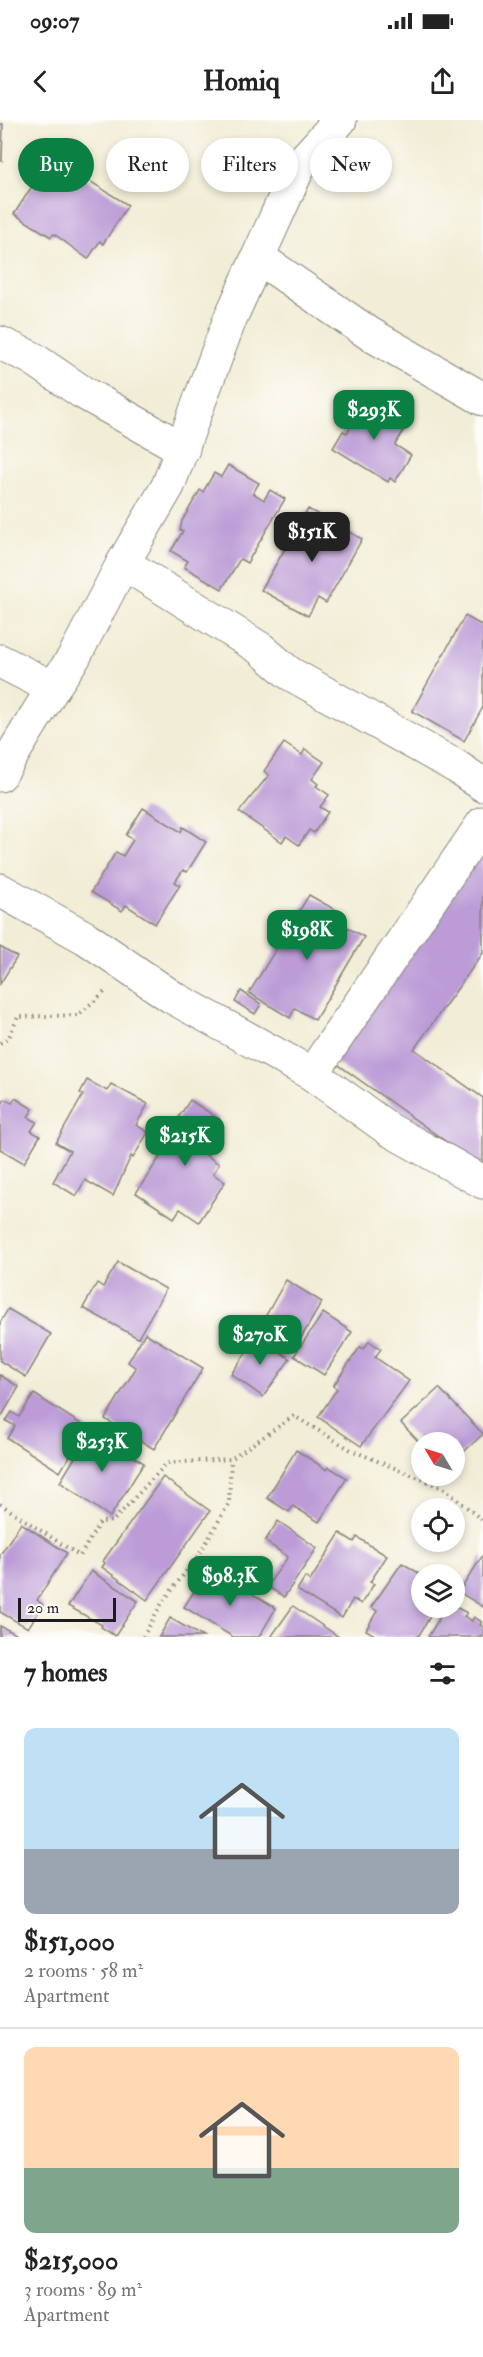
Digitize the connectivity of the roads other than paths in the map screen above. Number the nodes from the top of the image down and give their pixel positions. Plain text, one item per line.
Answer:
1 (340, 120) edge
2 (258, 258) junction
3 (0, 343) edge
4 (483, 399) edge
5 (183, 449) junction
6 (123, 563) junction
7 (0, 661) edge
8 (53, 688) junction
9 (0, 776) edge
10 (483, 785) edge
11 (483, 823) edge
12 (0, 890) edge
13 (312, 1074) junction
14 (483, 1182) edge

1 - 2 street
2 - 4 street
2 - 5 street
3 - 5 street
5 - 6 street
6 - 8 street
6 - 10 street
7 - 8 street
8 - 9 street
11 - 13 street
12 - 13 street
13 - 14 street

